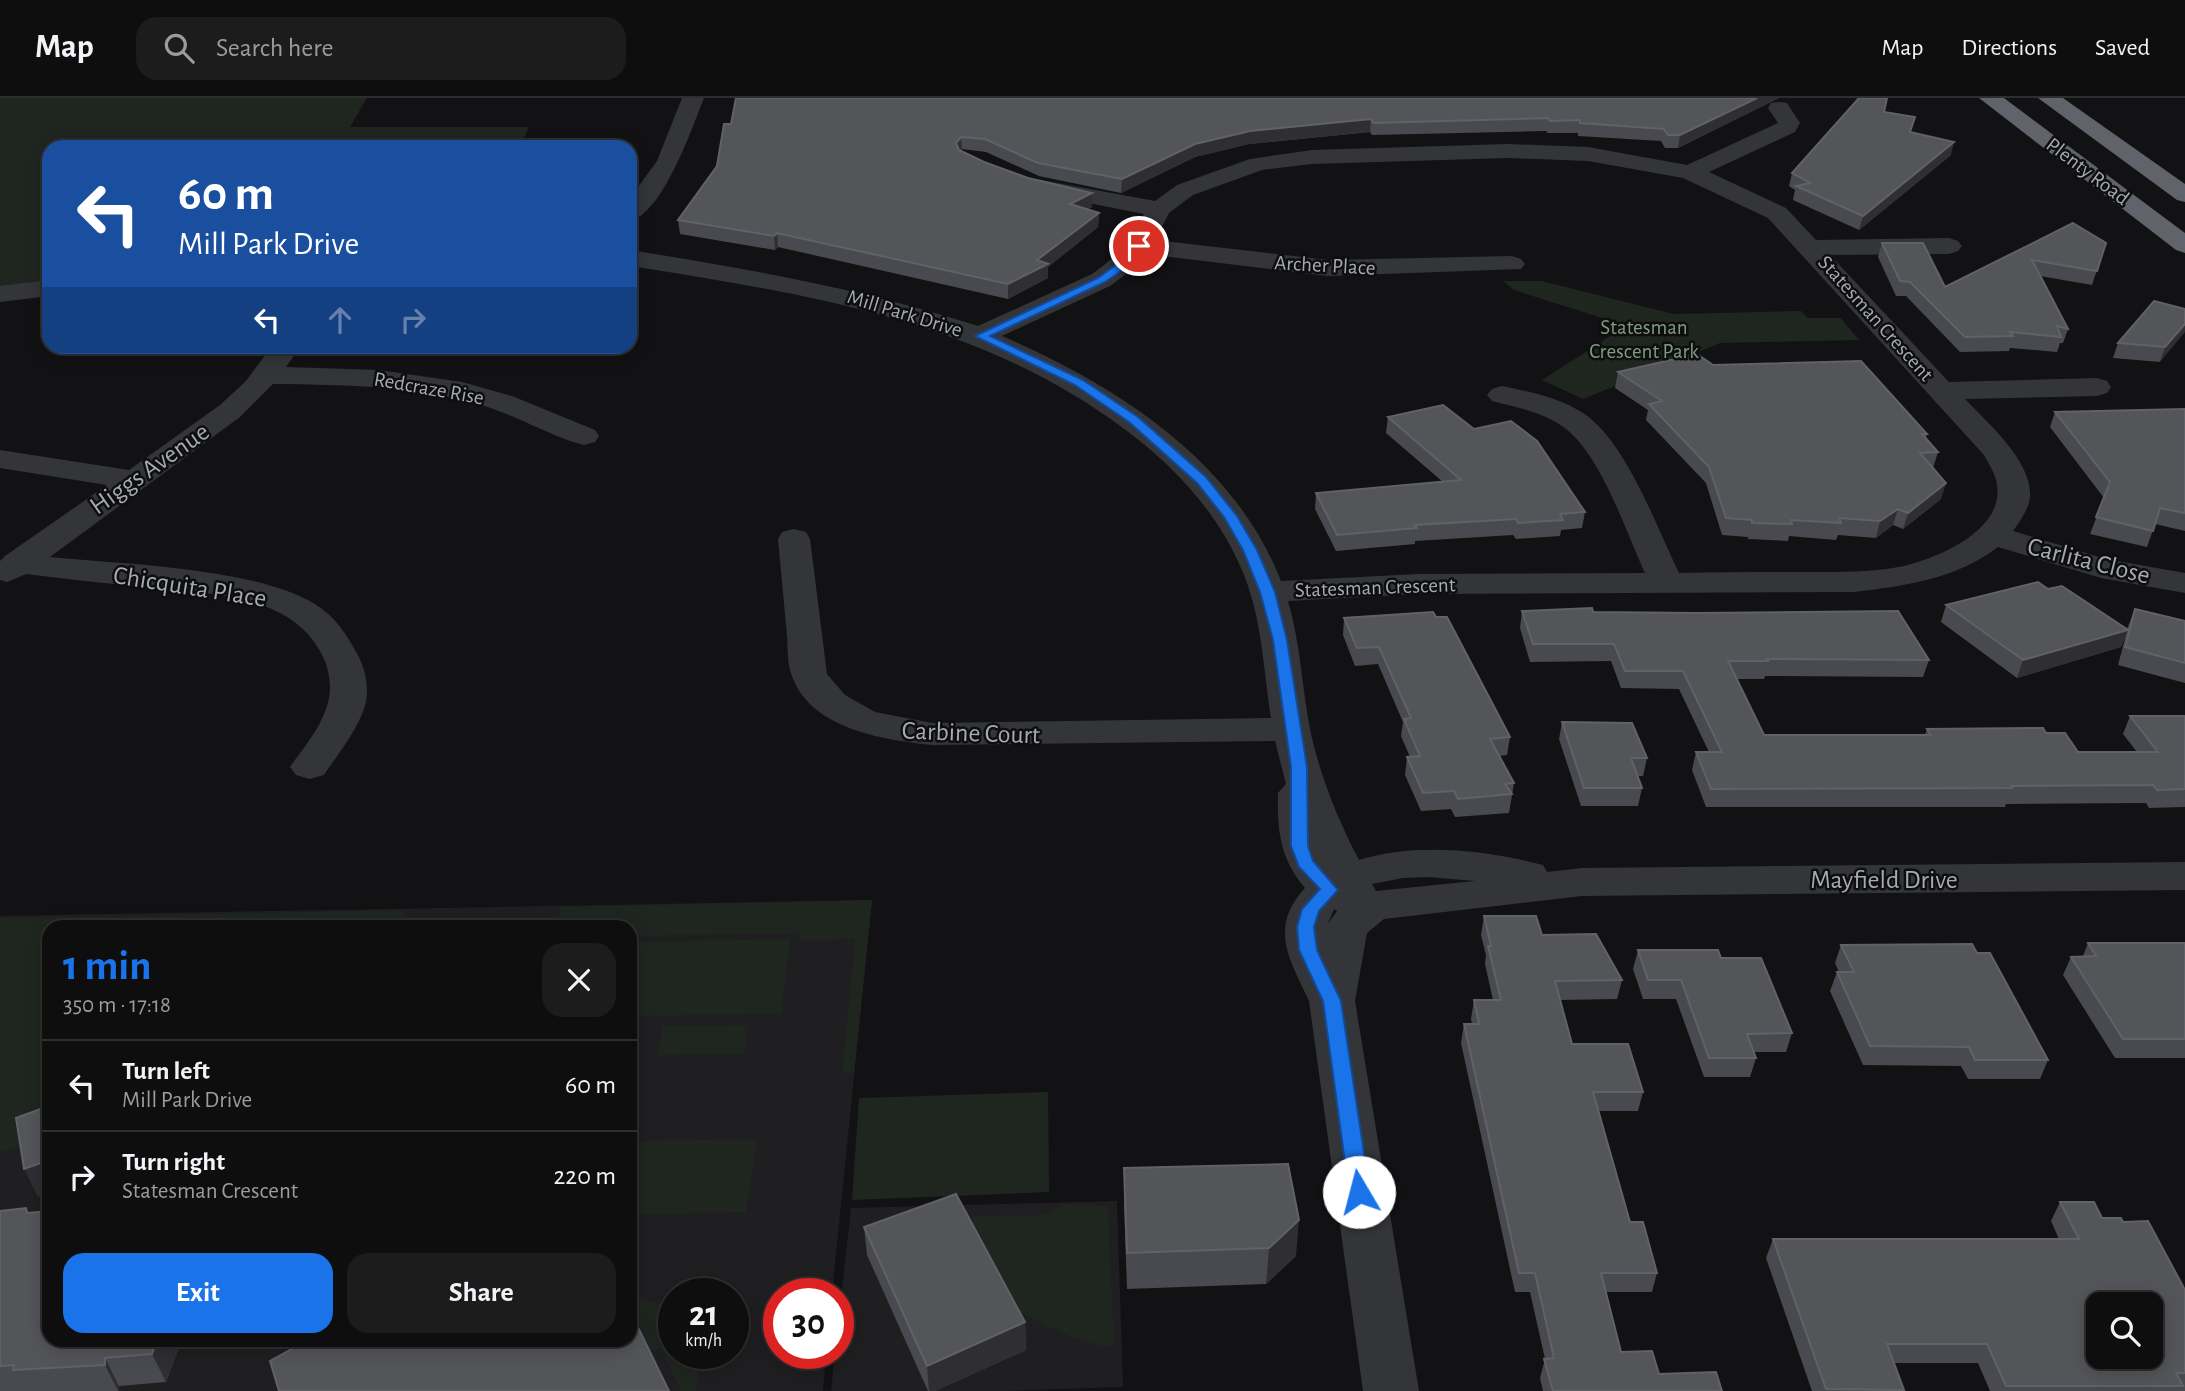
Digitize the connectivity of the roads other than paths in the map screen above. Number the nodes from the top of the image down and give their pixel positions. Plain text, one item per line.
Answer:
1 (1990, 98) edge
2 (2049, 98) edge
3 (689, 101) edge
4 (1779, 108) dead end
5 (1690, 172) junction
6 (1023, 181) edge
7 (2185, 195) edge
8 (637, 205) edge
9 (1159, 209) junction
10 (2185, 245) edge
11 (1139, 246) junction
12 (1949, 246) dead end
13 (1812, 248) junction
14 (637, 259) edge
15 (1512, 264) dead end
16 (637, 267) edge
17 (717, 272) junction
18 (42, 289) edge
19 (0, 294) edge
20 (980, 336) junction
21 (281, 354) edge
22 (266, 375) junction
23 (2096, 387) dead end
24 (1942, 391) junction
25 (1502, 395) dead end
26 (584, 436) dead end
27 (0, 459) edge
28 (135, 480) junction
29 (1993, 535) junction
30 (794, 539) dead end
31 (8, 570) edge
32 (2185, 583) edge
33 (1667, 584) junction
34 (1268, 592) junction
35 (1295, 748) junction
36 (310, 767) dead end
37 (2185, 876) edge
38 (1347, 892) junction
39 (1391, 1391) edge

1 - 10 highway, Plenty Road
2 - 7 highway, Plenty Road
3 - 8 street
4 - 5 street
5 - 9 street, Statesman Crescent
5 - 13 street, Statesman Crescent
6 - 9 street
9 - 11 street, Statesman Crescent
11 - 15 street, Archer Place
11 - 20 street, Statesman Crescent
12 - 13 street
13 - 24 street, Statesman Crescent
14 - 17 street, Mill Park Drive
16 - 17 street, Mill Park Drive
17 - 20 street, Mill Park Drive
18 - 19 street
20 - 34 street, Mill Park Drive
21 - 22 street, Higgs Avenue
22 - 26 street, Redcraze Rise
22 - 28 street, Higgs Avenue
23 - 24 street
24 - 29 street, Statesman Crescent
25 - 33 street
27 - 28 street
28 - 31 street, Higgs Avenue
29 - 32 street, Carlita Close
29 - 33 street, Statesman Crescent
30 - 35 street, Carbine Court
31 - 36 street, Chicquita Place
33 - 34 street, Statesman Crescent
34 - 35 street, Mill Park Drive
35 - 38 street, Mill Park Drive
37 - 38 street, Mayfield Drive
38 - 39 street

